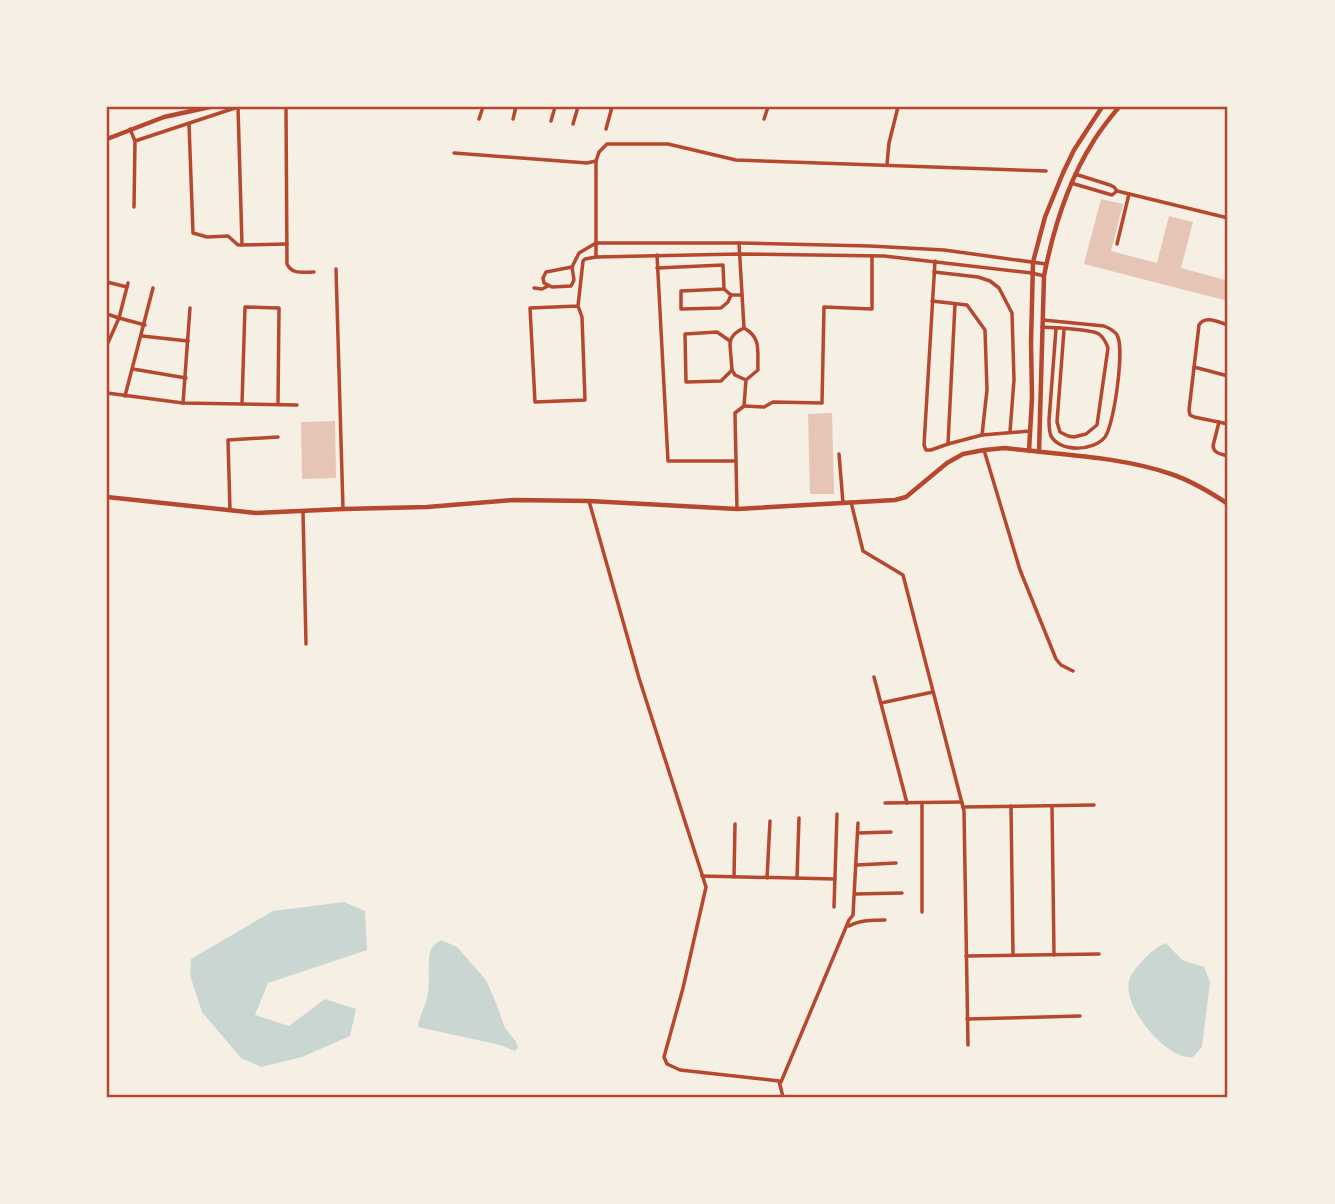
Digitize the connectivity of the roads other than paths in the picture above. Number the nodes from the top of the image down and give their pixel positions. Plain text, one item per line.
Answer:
1 (210, 107) edge
2 (238, 107) edge
3 (286, 107) edge
4 (483, 107) edge
5 (516, 107) edge
6 (555, 107) edge
7 (578, 107) edge
8 (612, 107) edge
9 (768, 107) edge
10 (898, 107) edge
11 (1102, 107) edge
12 (1119, 107) edge
13 (479, 119) dead end
14 (513, 119) dead end
15 (764, 119) dead end
16 (551, 121) dead end
17 (190, 124) junction
18 (573, 124) dead end
19 (130, 129) junction
20 (606, 129) dead end
21 (107, 139) edge
22 (135, 141) junction
23 (454, 153) dead end
24 (596, 161) junction
25 (887, 164) junction
26 (1046, 171) dead end
27 (1075, 174) junction
28 (1072, 183) junction
29 (1117, 191) junction
30 (1129, 194) junction
31 (134, 207) dead end
32 (1228, 218) edge
33 (596, 243) junction
34 (739, 243) junction
35 (287, 244) junction
36 (1117, 244) dead end
37 (242, 245) junction
38 (739, 254) junction
39 (657, 255) junction
40 (872, 256) junction
41 (596, 257) junction
42 (935, 261) junction
43 (1033, 262) junction
44 (1046, 264) junction
45 (572, 267) junction
46 (657, 268) junction
47 (336, 269) dead end
48 (935, 271) junction
49 (314, 272) dead end
50 (1032, 273) junction
51 (1044, 276) junction
52 (107, 282) edge
53 (548, 286) junction
54 (153, 288) dead end
55 (534, 288) dead end
56 (724, 289) junction
57 (731, 295) junction
58 (742, 295) junction
59 (932, 301) junction
60 (955, 304) junction
61 (578, 306) junction
62 (190, 308) dead end
63 (107, 314) edge
64 (119, 318) junction
65 (1043, 320) junction
66 (145, 325) junction
67 (1228, 325) edge
68 (1042, 327) junction
69 (744, 328) junction
70 (1056, 329) junction
71 (1065, 330) junction
72 (142, 336) junction
73 (188, 341) junction
74 (730, 341) junction
75 (107, 345) edge
76 (1194, 367) junction
77 (133, 369) junction
78 (732, 370) junction
79 (1228, 376) edge
80 (186, 378) junction
81 (746, 380) junction
82 (107, 393) edge
83 (125, 396) junction
84 (183, 403) junction
85 (242, 404) junction
86 (278, 404) junction
87 (298, 405) dead end
88 (744, 406) junction
89 (1219, 422) junction
90 (1228, 424) edge
91 (1030, 431) junction
92 (1010, 432) junction
93 (982, 435) junction
94 (278, 437) dead end
95 (948, 444) junction
96 (984, 450) junction
97 (1029, 451) junction
98 (1039, 452) junction
99 (839, 454) dead end
100 (1228, 456) edge
101 (736, 461) junction
102 (107, 497) edge
103 (589, 501) junction
104 (851, 502) junction
105 (843, 503) junction
106 (1228, 504) edge
107 (343, 509) junction
108 (737, 509) junction
109 (230, 510) junction
110 (303, 511) junction
111 (306, 644) dead end
112 (1073, 671) dead end
113 (874, 677) dead end
114 (933, 692) junction
115 (881, 703) junction
116 (885, 803) dead end
117 (907, 803) junction
118 (922, 803) junction
119 (962, 805) junction
120 (1094, 805) dead end
121 (1010, 806) junction
122 (1052, 806) junction
123 (837, 814) dead end
124 (799, 818) dead end
125 (770, 821) dead end
126 (858, 822) dead end
127 (735, 824) dead end
128 (891, 832) dead end
129 (858, 833) junction
130 (896, 863) dead end
131 (857, 865) junction
132 (702, 876) junction
133 (734, 877) junction
134 (766, 878) junction
135 (797, 878) junction
136 (835, 879) junction
137 (855, 894) junction
138 (902, 894) dead end
139 (834, 907) dead end
140 (922, 912) dead end
141 (885, 920) dead end
142 (847, 927) junction
143 (1099, 954) dead end
144 (1013, 955) junction
145 (1055, 955) junction
146 (967, 956) junction
147 (1080, 1016) dead end
148 (967, 1019) junction
149 (968, 1045) dead end
150 (780, 1083) junction
151 (783, 1097) edge

1 - 19 street
2 - 17 street
2 - 37 street
3 - 35 street
4 - 13 street
5 - 14 street
6 - 16 street
7 - 18 street
8 - 20 street
9 - 15 street
10 - 25 street
11 - 43 street
12 - 27 street
17 - 22 street
17 - 37 street
19 - 21 street
19 - 22 street
22 - 31 street
23 - 24 street
24 - 25 street
24 - 33 street
25 - 26 street
27 - 28 street
27 - 29 street
28 - 29 street
28 - 44 street
29 - 30 street
30 - 32 street
30 - 36 street
33 - 34 street
33 - 41 street
33 - 45 street
34 - 38 street
34 - 43 street
35 - 37 street
35 - 49 street
38 - 39 street
38 - 40 street
38 - 58 street
39 - 41 street
39 - 46 street
40 - 42 street
40 - 88 street
41 - 61 street
42 - 48 street
42 - 50 street
43 - 44 street
43 - 50 street
44 - 51 street
45 - 53 street
45 - 53 street
46 - 56 street
46 - 101 street
47 - 107 street
48 - 59 street
48 - 92 street
50 - 51 street
50 - 91 street
51 - 65 street
52 - 64 street
53 - 55 street
54 - 66 street
56 - 57 street
56 - 57 street
57 - 58 street
58 - 69 street
59 - 60 street
59 - 95 street
60 - 93 street
60 - 95 street
61 - 61 street
62 - 73 street
63 - 64 street
64 - 66 street
64 - 75 street
65 - 68 street
65 - 70 street
66 - 72 street
67 - 76 street
68 - 70 street
68 - 98 street
69 - 74 street
69 - 81 street
70 - 71 street
71 - 71 street
72 - 73 street
72 - 77 street
73 - 80 street
74 - 78 street
74 - 78 street
76 - 79 street
76 - 89 street
77 - 80 street
77 - 83 street
78 - 81 street
80 - 84 street
81 - 88 street
82 - 83 street
83 - 84 street
84 - 85 street
85 - 86 street
85 - 86 street
86 - 87 street
88 - 101 street
89 - 90 street
89 - 100 street
91 - 92 street
91 - 97 street
92 - 93 street
93 - 95 street
94 - 109 street
96 - 97 street
96 - 104 street
96 - 112 street
97 - 98 street
98 - 106 street
99 - 105 street
101 - 108 street
102 - 109 street
103 - 107 street
103 - 108 street
103 - 132 street
104 - 105 street
104 - 114 street
105 - 108 street
107 - 110 street
109 - 110 street
110 - 111 street
113 - 115 street
114 - 115 street
114 - 119 street
115 - 117 street
116 - 117 street
117 - 118 street
118 - 119 street
118 - 140 street
119 - 121 street
119 - 146 street
120 - 122 street
121 - 122 street
121 - 144 street
122 - 145 street
123 - 136 street
124 - 135 street
125 - 134 street
126 - 129 street
127 - 133 street
128 - 129 street
129 - 131 street
130 - 131 street
131 - 137 street
132 - 133 street
132 - 150 street
133 - 134 street
134 - 135 street
135 - 136 street
136 - 139 street
137 - 138 street
137 - 142 street
141 - 142 street
142 - 150 street
143 - 145 street
144 - 145 street
144 - 146 street
146 - 148 street
147 - 148 street
148 - 149 street
150 - 151 street

